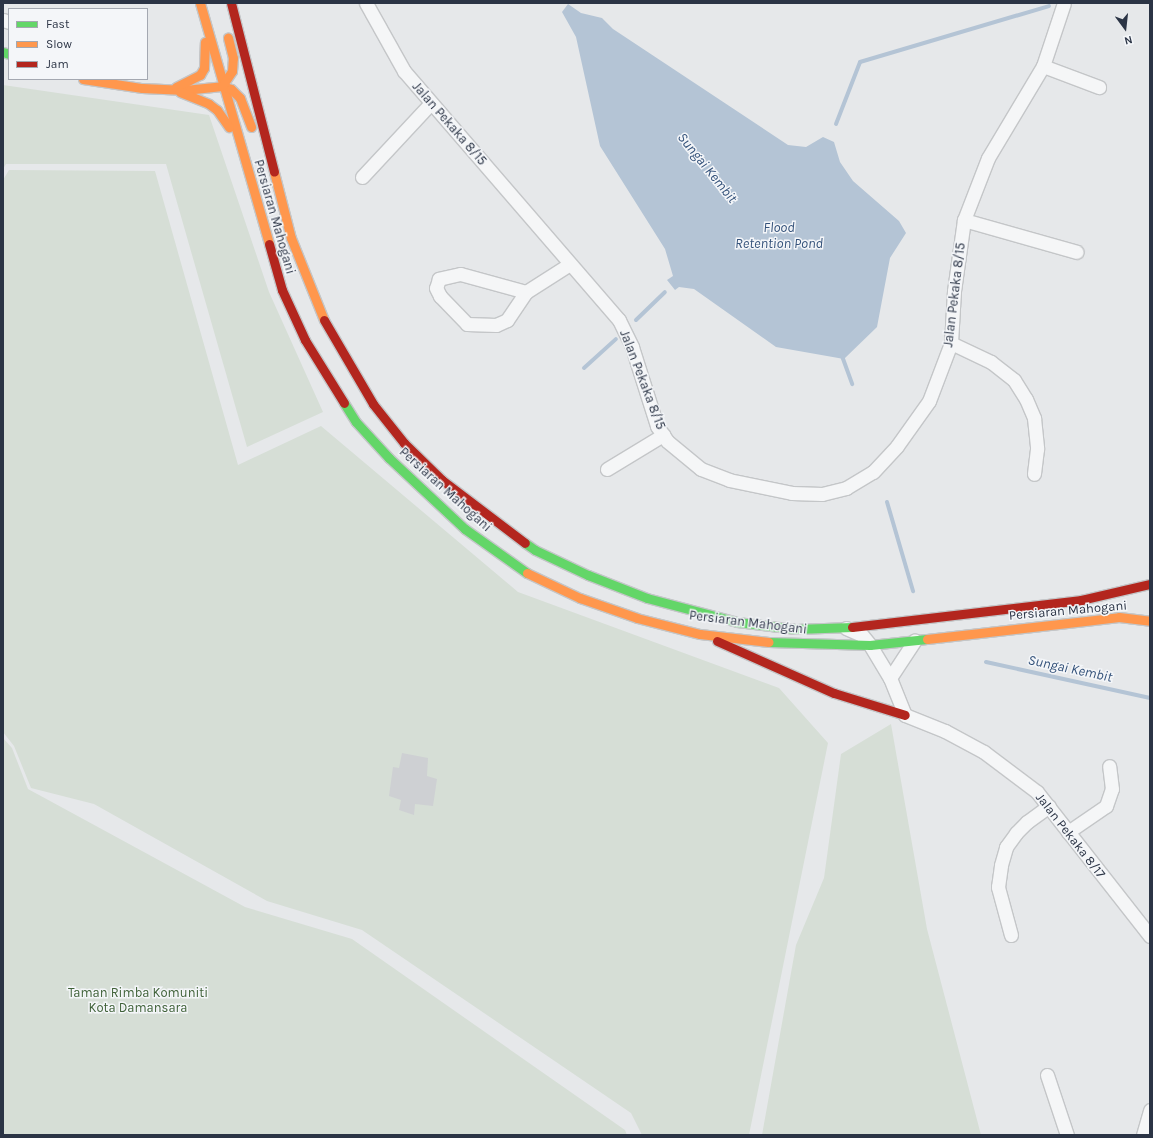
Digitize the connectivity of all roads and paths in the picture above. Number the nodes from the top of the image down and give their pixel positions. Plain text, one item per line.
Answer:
1 (200, 3) edge
2 (231, 3) edge
3 (366, 3) edge
4 (1064, 3) edge
5 (205, 23) junction
6 (226, 31) dead end
7 (1043, 66) junction
8 (90, 80) edge
9 (222, 86) junction
10 (1099, 87) dead end
11 (172, 89) junction
12 (431, 103) junction
13 (253, 136) dead end
14 (239, 144) junction
15 (260, 156) dead end
16 (362, 177) dead end
17 (275, 185) junction
18 (964, 220) junction
19 (1077, 252) dead end
20 (570, 264) junction
21 (526, 292) junction
22 (952, 343) junction
23 (663, 435) junction
24 (608, 469) dead end
25 (1034, 474) dead end
26 (1150, 584) edge
27 (1150, 620) edge
28 (845, 628) junction
29 (700, 634) junction
30 (915, 640) junction
31 (870, 645) junction
32 (890, 678) junction
33 (905, 715) junction
34 (1109, 766) dead end
35 (1049, 806) junction
36 (1068, 832) junction
37 (1011, 935) dead end
38 (1150, 936) edge
39 (1047, 1076) dead end
40 (1150, 1110) edge
41 (1067, 1135) edge
42 (1143, 1135) edge

1 - 5 main road, Persiaran Mahogani
2 - 17 main road, Persiaran Mahogani
3 - 12 street, Jalan Pekaka 8/15
4 - 7 street, Jalan Pekaka 8/15
5 - 9 main road, Persiaran Mahogani
5 - 11 main road
6 - 9 main road
7 - 10 street
7 - 18 street, Jalan Pekaka 8/15
8 - 11 main road
9 - 11 main road
9 - 13 main road
9 - 14 main road, Persiaran Mahogani
11 - 14 main road
12 - 16 street
12 - 20 street, Jalan Pekaka 8/15
14 - 29 main road, Persiaran Mahogani
15 - 17 main road
17 - 28 main road, Persiaran Mahogani
18 - 19 street
18 - 22 street, Jalan Pekaka 8/15
20 - 21 street
20 - 23 street, Jalan Pekaka 8/15
21 - 21 street
22 - 23 street, Jalan Pekaka 8/15
22 - 25 street
23 - 24 street
26 - 28 main road, Persiaran Mahogani
27 - 30 main road, Persiaran Mahogani
28 - 31 street
29 - 31 main road, Persiaran Mahogani
29 - 33 main road
30 - 31 main road, Persiaran Mahogani
30 - 32 street
31 - 32 street
32 - 33 street
33 - 35 street, Jalan Pekaka 8/17
34 - 36 street
35 - 36 street, Jalan Pekaka 8/17
35 - 37 street
36 - 38 street, Jalan Pekaka 8/17
39 - 41 street
40 - 42 street

